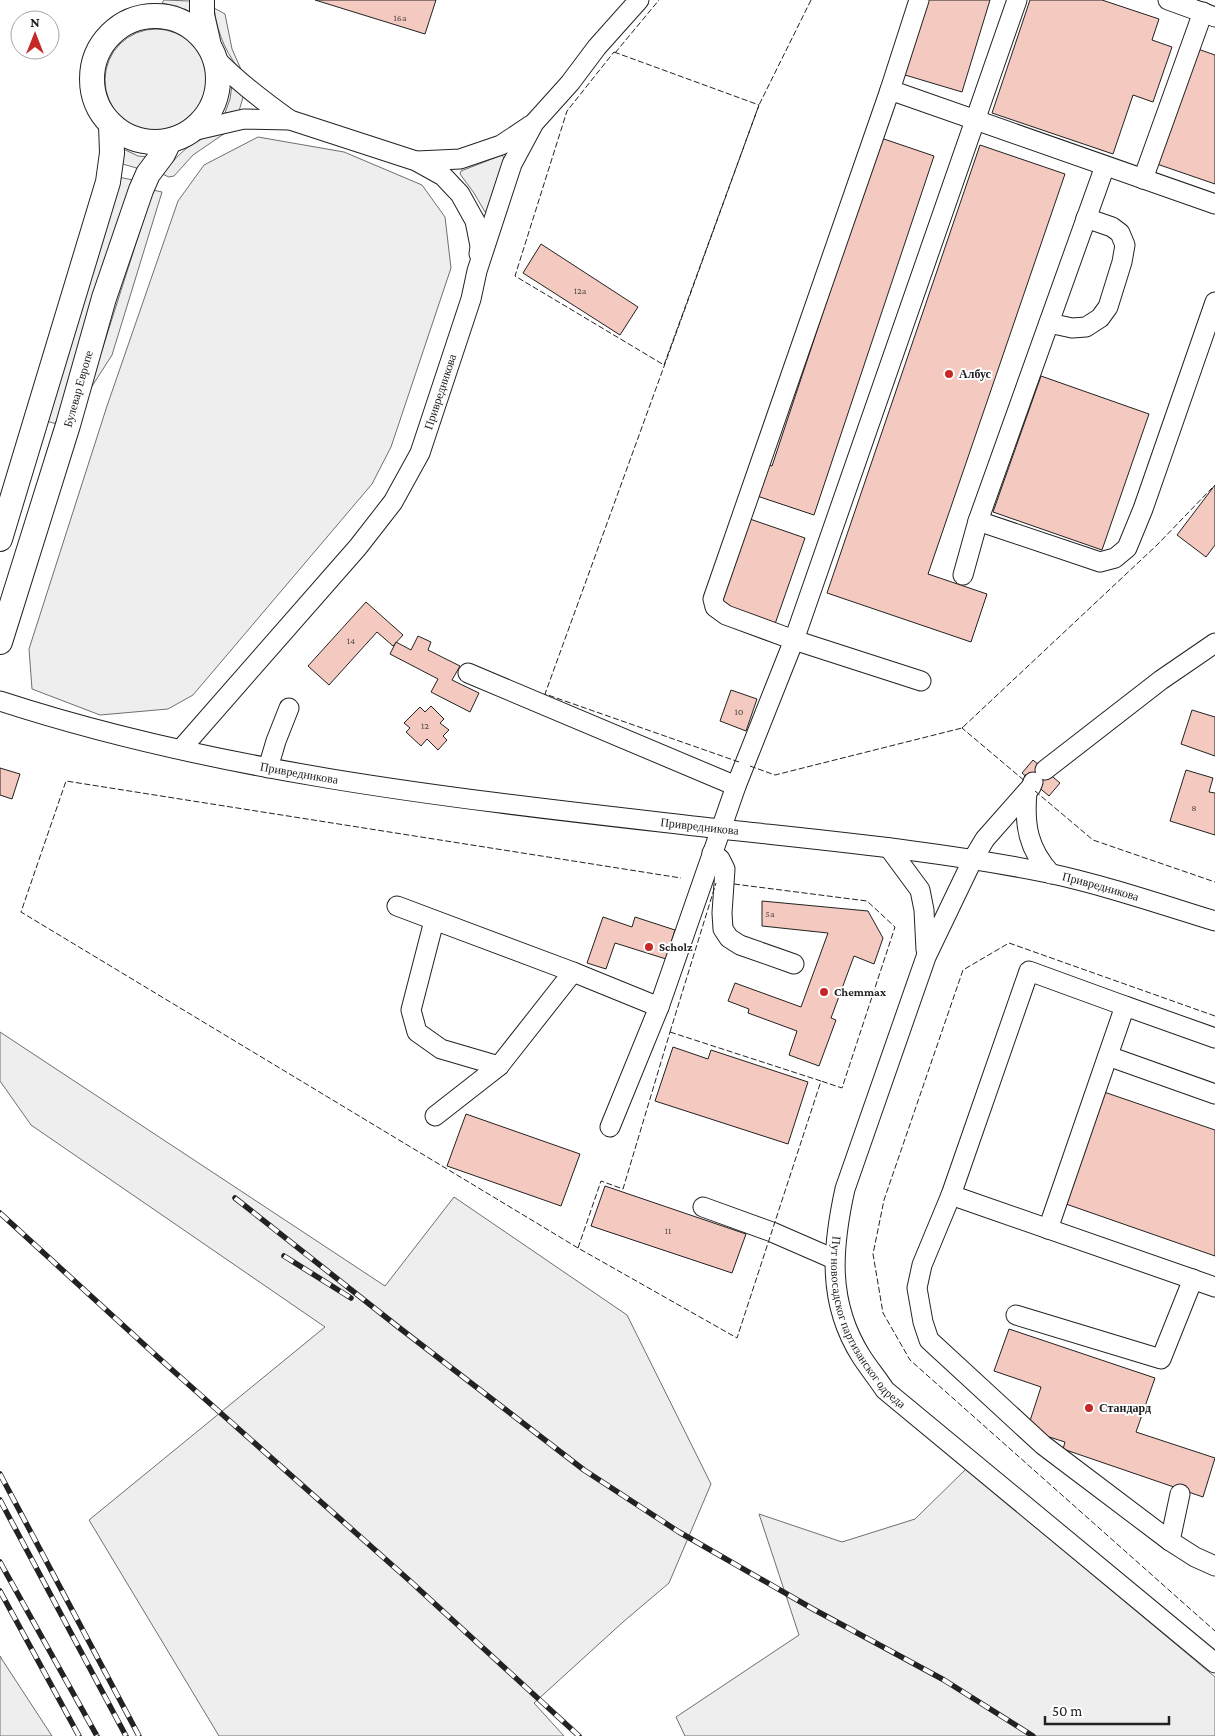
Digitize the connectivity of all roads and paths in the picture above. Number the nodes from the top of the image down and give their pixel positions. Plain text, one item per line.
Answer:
1 (152, 0) edge
2 (202, 0) edge
3 (639, 0) edge
4 (918, 0) edge
5 (1017, 0) edge
6 (1168, 0) edge
7 (1209, 14) edge
8 (131, 20) junction
9 (212, 53) junction
10 (890, 90) junction
11 (290, 120) junction
12 (976, 120) junction
13 (534, 123) junction
14 (112, 125) junction
15 (192, 131) junction
16 (169, 142) junction
17 (416, 161) junction
18 (1105, 166) junction
19 (1143, 179) junction
20 (1215, 204) edge
21 (1086, 218) junction
22 (477, 271) junction
23 (1215, 302) edge
24 (1049, 323) junction
25 (978, 521) junction
26 (0, 539) edge
27 (963, 575) dead end
28 (794, 640) junction
29 (0, 642) edge
30 (1215, 643) edge
31 (468, 673) dead end
32 (921, 681) dead end
33 (0, 701) edge
34 (289, 708) dead end
35 (181, 749) junction
36 (268, 768) junction
37 (1035, 782) junction
38 (736, 786) junction
39 (720, 829) junction
40 (889, 848) junction
41 (712, 853) junction
42 (973, 859) junction
43 (1050, 874) junction
44 (397, 906) dead end
45 (434, 921) junction
46 (1215, 921) edge
47 (926, 957) junction
48 (794, 964) dead end
49 (573, 972) junction
50 (1126, 1006) junction
51 (659, 1007) junction
52 (1215, 1038) edge
53 (1108, 1056) junction
54 (499, 1066) junction
55 (1215, 1094) edge
56 (435, 1116) dead end
57 (610, 1126) dead end
58 (951, 1195) junction
59 (703, 1207) dead end
60 (1048, 1228) junction
61 (834, 1259) junction
62 (1193, 1279) junction
63 (1215, 1287) edge
64 (1016, 1315) dead end
65 (1180, 1494) dead end
66 (1170, 1541) junction
67 (1215, 1566) edge
68 (1215, 1663) edge

1 - 8 main road
2 - 9 main road
3 - 13 street, Привредникова
4 - 10 street
5 - 12 street
6 - 7 street
7 - 19 street
8 - 9 main road
8 - 14 main road
9 - 11 street
9 - 15 main road
10 - 12 street
10 - 28 street
11 - 15 street
11 - 17 street
12 - 18 street
12 - 28 street
13 - 17 street
13 - 22 street, Привредникова
14 - 16 main road
14 - 26 main road
15 - 16 main road
16 - 29 main road, Булевар Европе
17 - 22 street
18 - 19 street
18 - 21 street
19 - 20 street
21 - 24 street
21 - 24 street
22 - 35 street, Привредникова
23 - 25 street
24 - 25 street
25 - 27 street
28 - 32 street
28 - 38 street
30 - 37 street, Пут новосадског партизанског одреда
31 - 38 street
33 - 35 street, Привредникова
34 - 36 street
35 - 36 street, Привредникова
36 - 39 street, Привредникова
37 - 42 street, Пут новосадског партизанског одреда
37 - 43 street
38 - 39 street
39 - 40 street, Привредникова
39 - 41 street
40 - 42 street, Привредникова
40 - 47 street
41 - 48 street
41 - 51 street
42 - 43 street, Привредникова
42 - 47 street, Пут новосадског партизанског одреда
43 - 46 street, Привредникова
44 - 45 street
45 - 49 street
45 - 54 street
47 - 61 street, Пут новосадског партизанског одреда
49 - 51 street
49 - 54 street
50 - 52 street
50 - 53 street
50 - 58 street
51 - 57 street
53 - 55 street
53 - 60 street
54 - 56 street
58 - 60 street
58 - 66 street
59 - 61 street
60 - 62 street
61 - 68 street, Пут новосадског партизанског одреда
62 - 63 street
62 - 64 street
65 - 66 street
66 - 67 street

